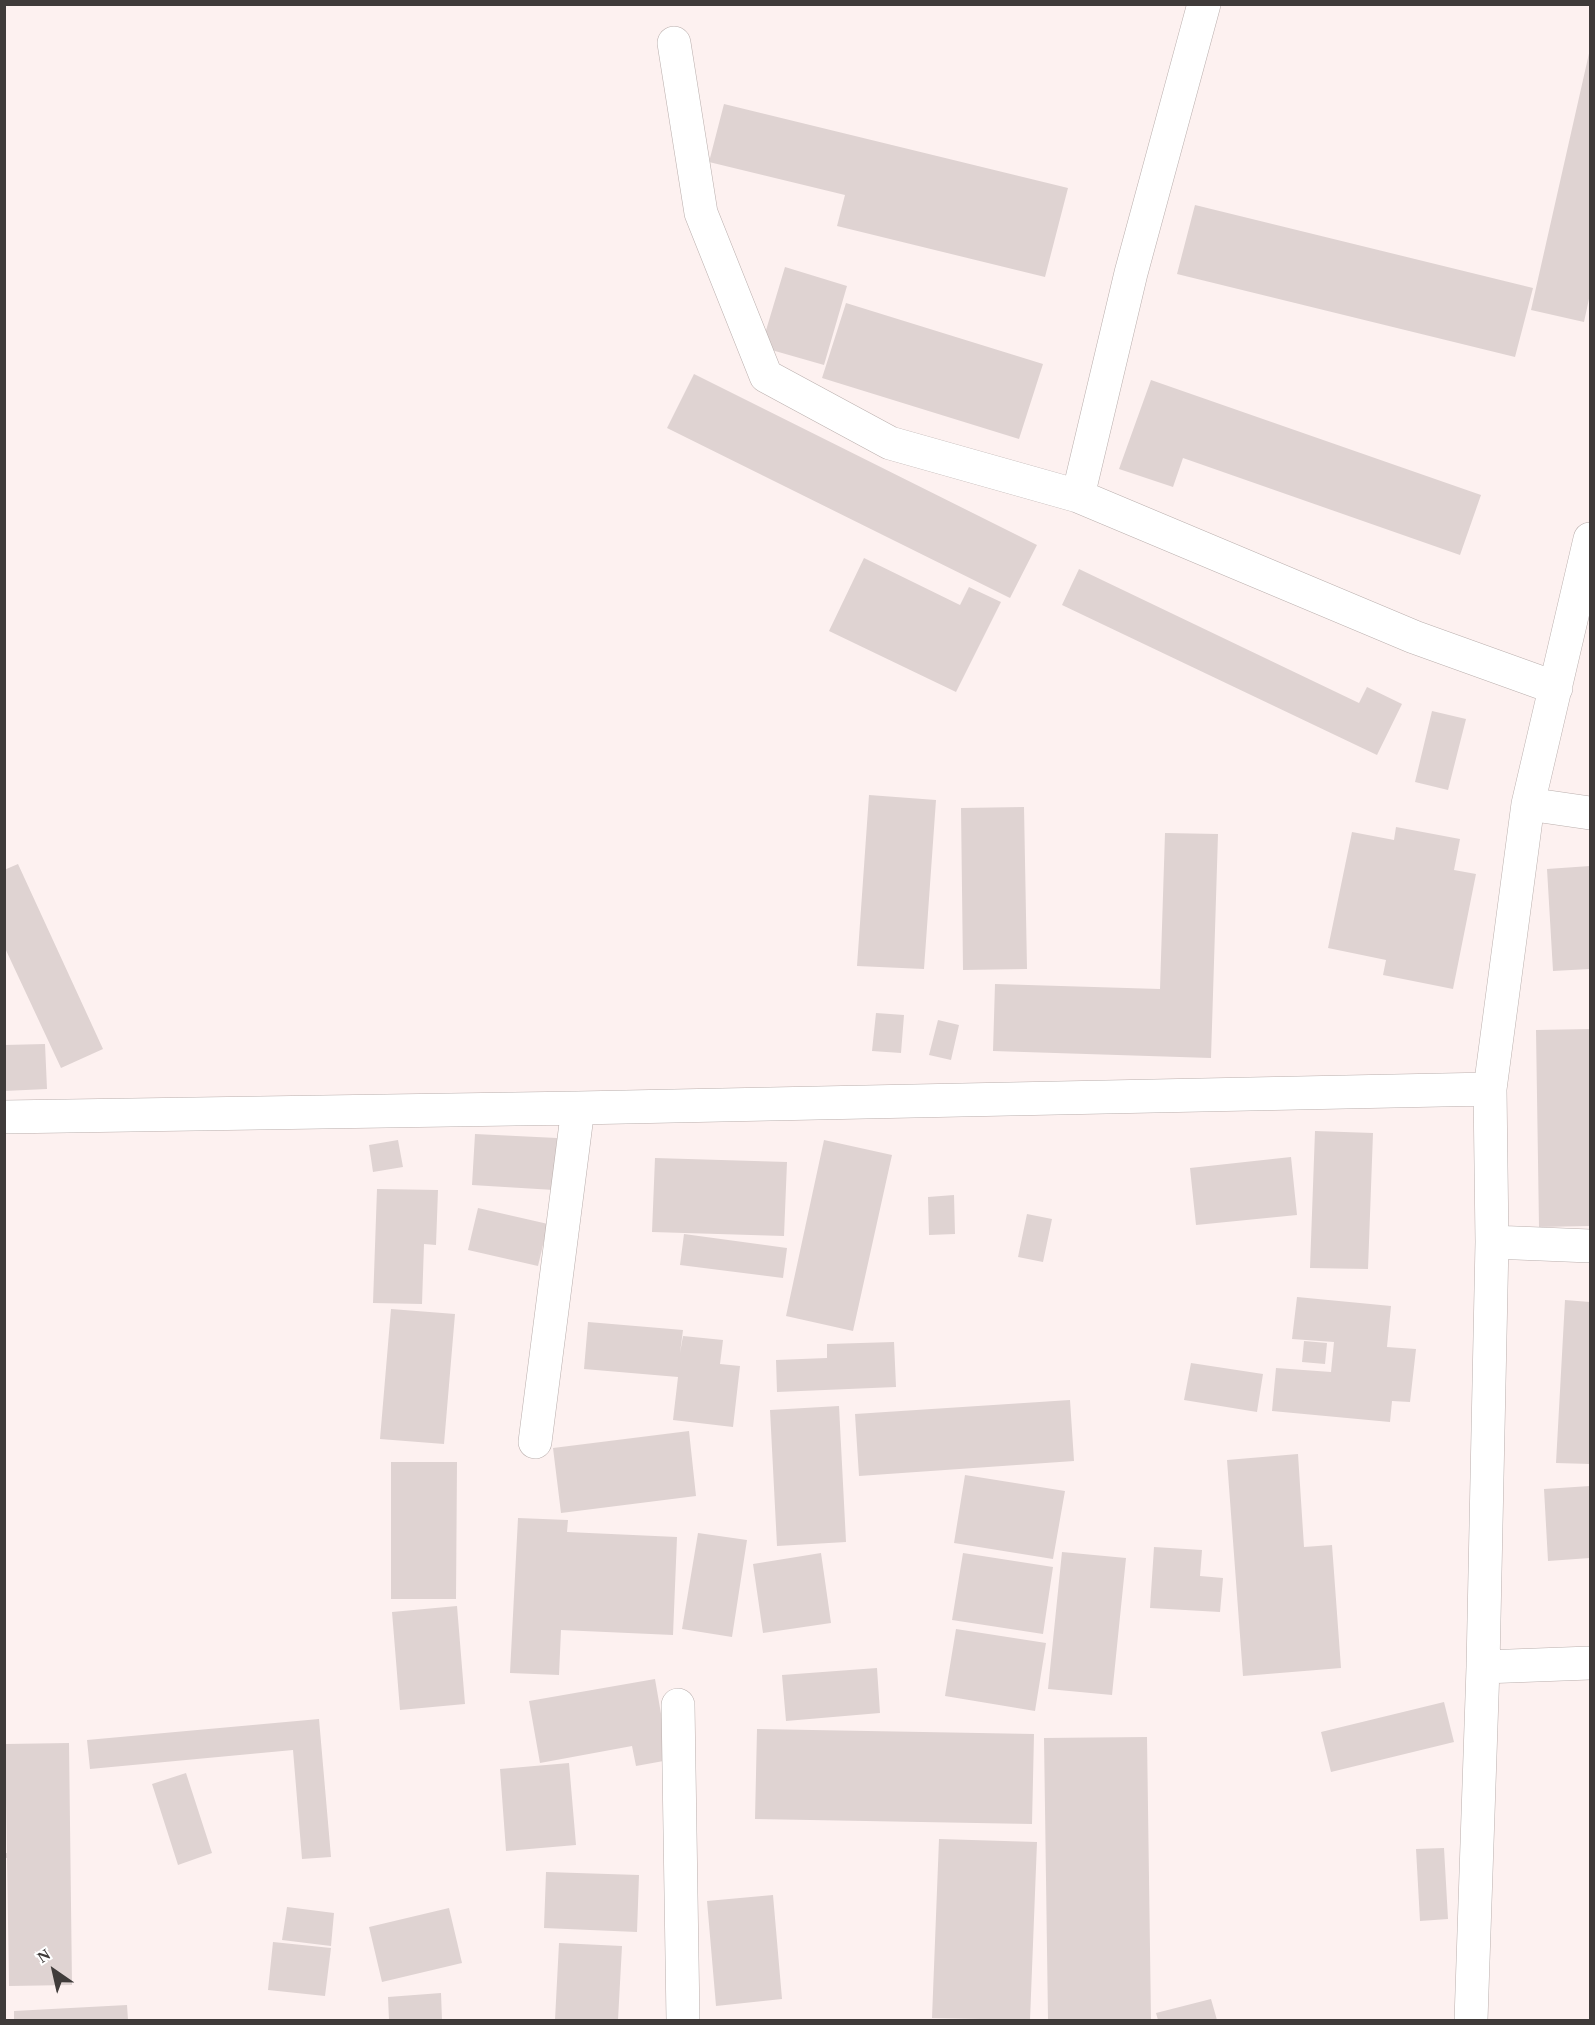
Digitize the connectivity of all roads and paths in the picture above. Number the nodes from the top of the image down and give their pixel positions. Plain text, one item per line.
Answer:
1 (1204, 4) edge
2 (674, 43) dead end
3 (1078, 496) junction
4 (1590, 538) edge
5 (1556, 688) junction
6 (1528, 804) junction
7 (1590, 813) edge
8 (1490, 1089) junction
9 (578, 1108) junction
10 (4, 1117) edge
11 (1492, 1242) junction
12 (1590, 1246) edge
13 (535, 1442) dead end
14 (1590, 1663) edge
15 (1483, 1667) junction
16 (678, 1705) dead end
17 (683, 2020) edge
18 (1471, 2020) edge

1 - 3 street
2 - 3 street
3 - 5 street
4 - 5 street
5 - 6 street
6 - 7 street
6 - 8 street
8 - 9 street
8 - 11 street
9 - 10 street
9 - 13 street
11 - 12 street
11 - 15 street
14 - 15 street
15 - 18 street
16 - 17 street

